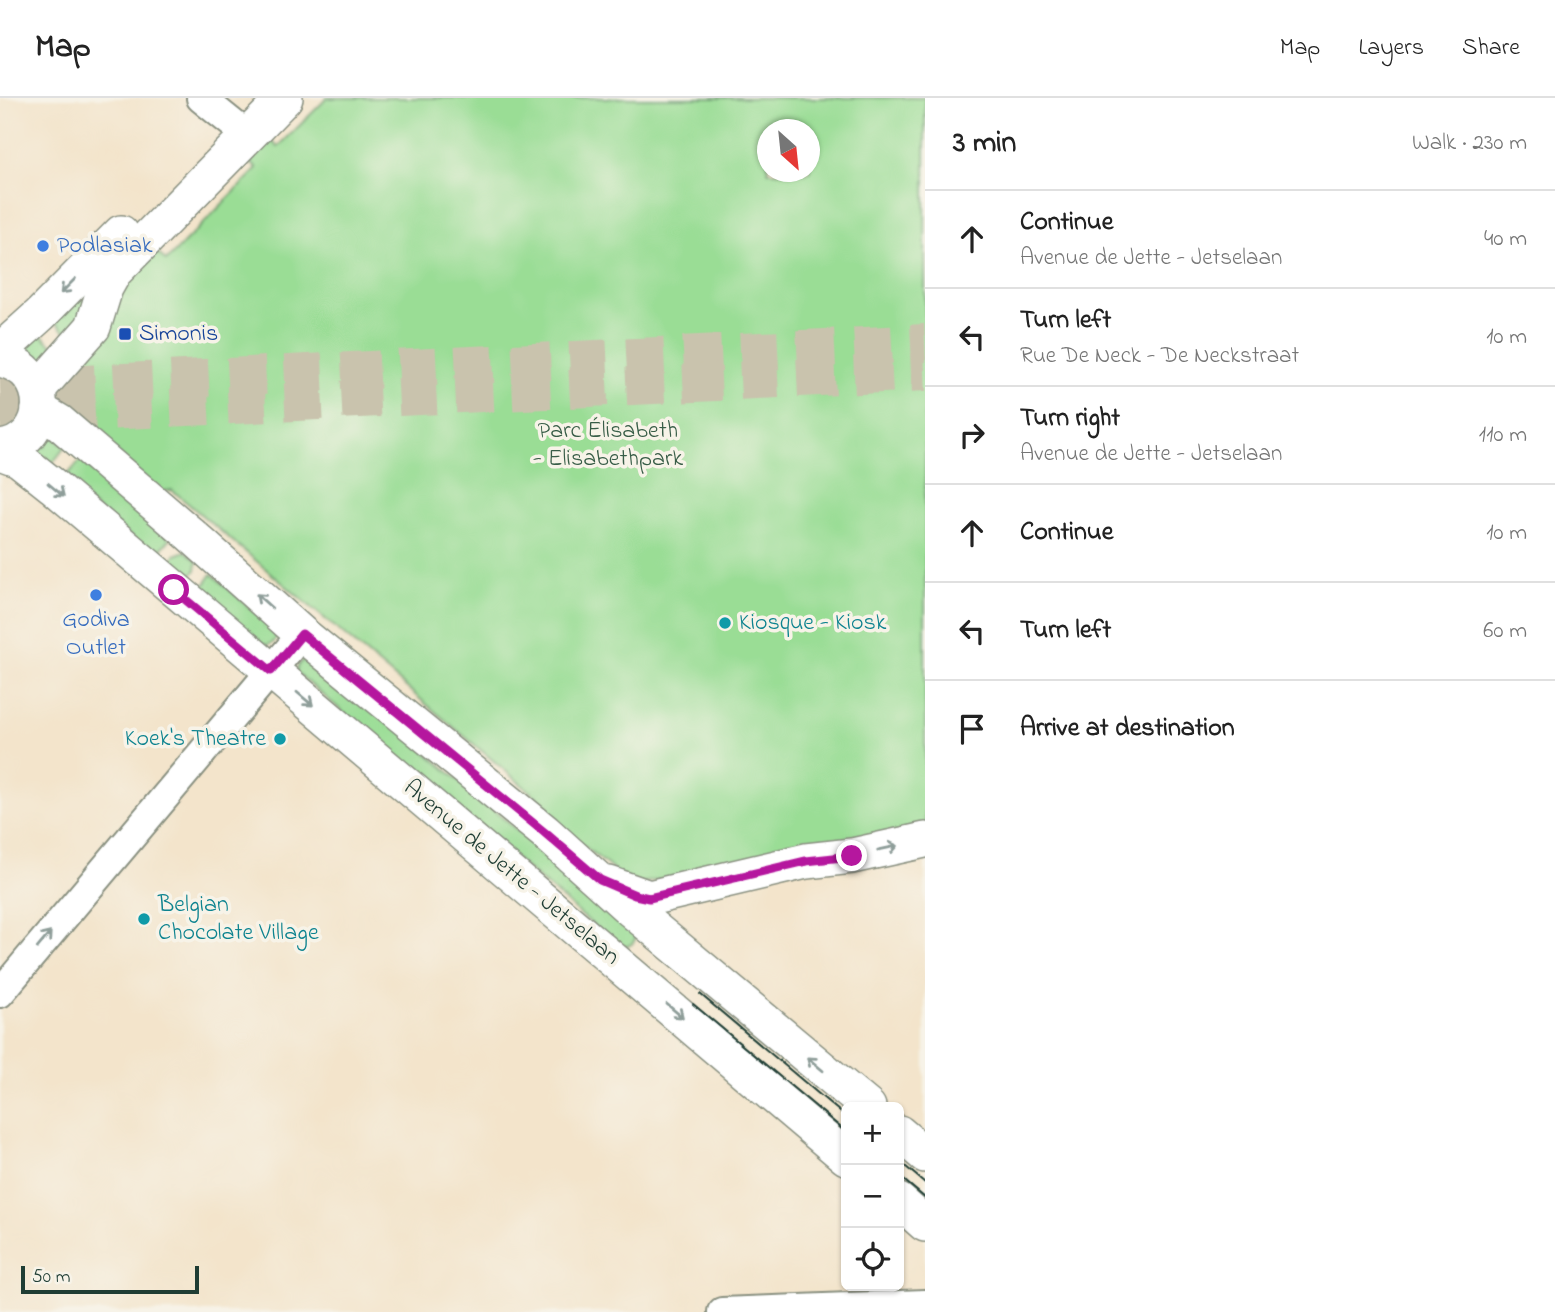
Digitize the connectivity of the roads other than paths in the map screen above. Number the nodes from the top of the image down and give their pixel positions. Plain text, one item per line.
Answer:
1 (201, 98) edge
2 (285, 98) edge
3 (244, 119) edge
4 (0, 351) edge
5 (0, 359) edge
6 (38, 399) junction
7 (0, 450) edge
8 (198, 542) junction
9 (164, 582) junction
10 (302, 634) junction
11 (271, 671) junction
12 (925, 840) edge
13 (852, 856) junction
14 (600, 880) junction
15 (663, 936) junction
16 (622, 967) junction
17 (0, 993) edge
18 (862, 1102) edge
19 (904, 1137) edge
20 (841, 1153) edge
21 (925, 1155) edge
22 (904, 1205) edge
23 (925, 1224) edge
24 (925, 1304) edge
25 (722, 1312) edge

1 - 3 street
2 - 3 main road
3 -> 4 main road
3 - 6 main road
5 - 6 main road, Avenue de Jette - Jetselaan
6 - 7 main road
6 - 8 main road, Avenue de Jette - Jetselaan
7 -> 9 main road, Avenue de Jette - Jetselaan
8 - 9 main road
10 -> 8 main road, Avenue de Jette - Jetselaan
9 - 11 main road, Avenue de Jette - Jetselaan
10 - 11 street
10 - 14 main road, Avenue de Jette - Jetselaan
11 -> 16 main road, Avenue de Jette - Jetselaan
17 -> 11 street
13 -> 12 main road
13 - 14 main road
13 - 15 main road
14 - 15 main road, Avenue de Jette - Jetselaan
15 - 16 main road
18 -> 15 main road, Avenue de Jette - Jetselaan
16 -> 20 main road, Avenue de Jette - Jetselaan
19 - 21 main road
22 - 23 main road
24 - 25 street

